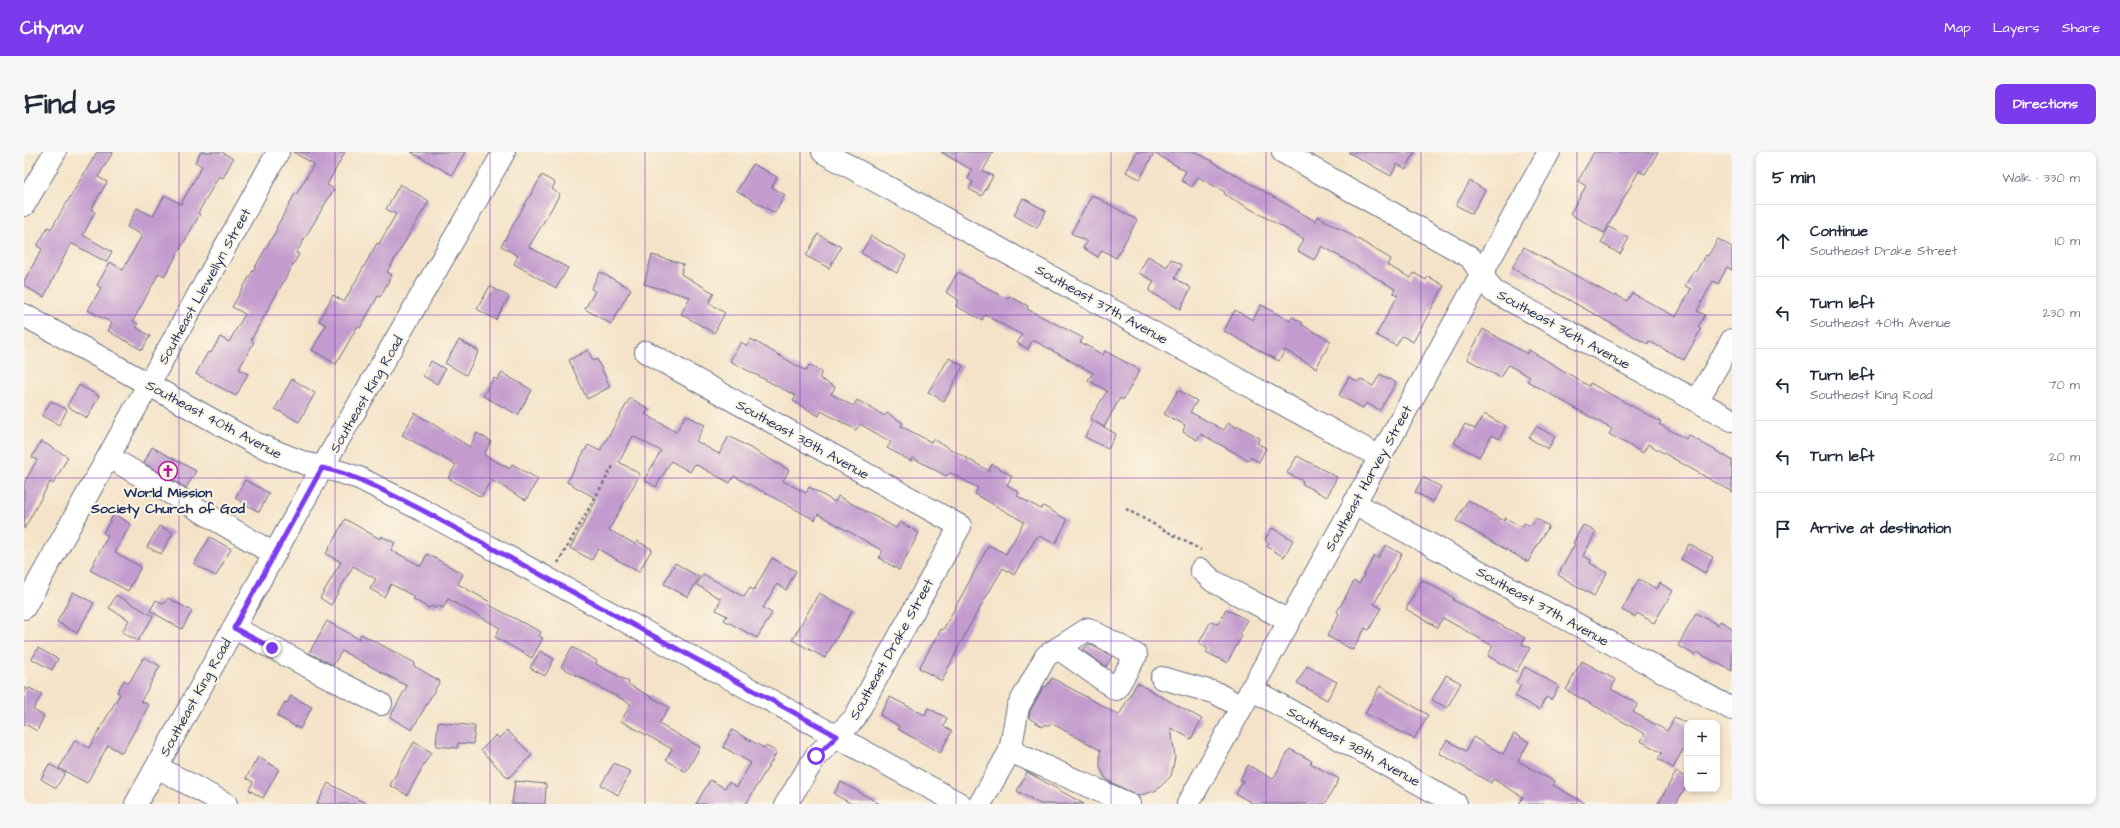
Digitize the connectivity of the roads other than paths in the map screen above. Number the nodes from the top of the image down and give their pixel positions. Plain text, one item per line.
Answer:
1 (55, 152) edge
2 (278, 152) edge
3 (504, 152) edge
4 (823, 152) edge
5 (1283, 152) edge
6 (1549, 152) edge
7 (24, 205) edge
8 (1481, 274) junction
9 (24, 315) edge
10 (1732, 340) edge
11 (646, 352) dead end
12 (149, 385) junction
13 (1697, 401) junction
14 (1732, 420) edge
15 (109, 457) junction
16 (1380, 457) junction
17 (322, 468) junction
18 (1354, 503) junction
19 (960, 526) joint
20 (274, 554) junction
21 (1201, 570) dead end
22 (24, 608) edge
23 (1289, 621) junction
24 (234, 628) junction
25 (1058, 648) dead end
26 (1162, 678) dead end
27 (1246, 698) junction
28 (381, 704) dead end
29 (1732, 709) edge
30 (837, 736) junction
31 (1010, 752) junction
32 (157, 766) junction
33 (136, 804) edge
34 (226, 804) edge
35 (786, 804) edge
36 (960, 804) edge
37 (980, 804) edge
38 (1130, 804) edge
39 (1188, 804) edge
40 (1456, 804) edge

1 - 7 street
2 - 12 street, Southeast Llewellyn Street
3 - 17 street, Southeast King Road
4 - 16 street, Southeast 37th Avenue
5 - 8 street, Southeast 36th Avenue
6 - 8 street, Southeast Harvey Street
8 - 13 street, Southeast 36th Avenue
8 - 16 street, Southeast Harvey Street
9 - 12 street, Southeast 40th Avenue
10 - 13 street
11 - 19 street, Southeast 38th Avenue
12 - 15 street, Southeast Llewellyn Street
12 - 17 street, Southeast 40th Avenue
13 - 14 street, Southeast 36th Avenue
15 - 20 street
15 - 22 street, Southeast Llewellyn Street
16 - 18 street, Southeast Harvey Street
17 - 20 street, Southeast King Road
17 - 30 street, Southeast 40th Avenue
18 - 23 street, Southeast Harvey Street
18 - 29 street, Southeast 37th Avenue
19 - 30 street, Southeast Drake Street
20 - 24 street, Southeast King Road
21 - 23 street
23 - 27 street, Southeast Harvey Street
24 - 28 street
24 - 32 street, Southeast King Road
25 - 31 street
26 - 27 street, Southeast 38th Avenue
27 - 39 street, Southeast Harvey Street
27 - 40 street, Southeast 38th Avenue
30 - 35 street, Southeast Drake Street
30 - 36 street, Southeast 40th Avenue
31 - 37 street
31 - 38 street
32 - 33 street, Southeast King Road
32 - 34 street

